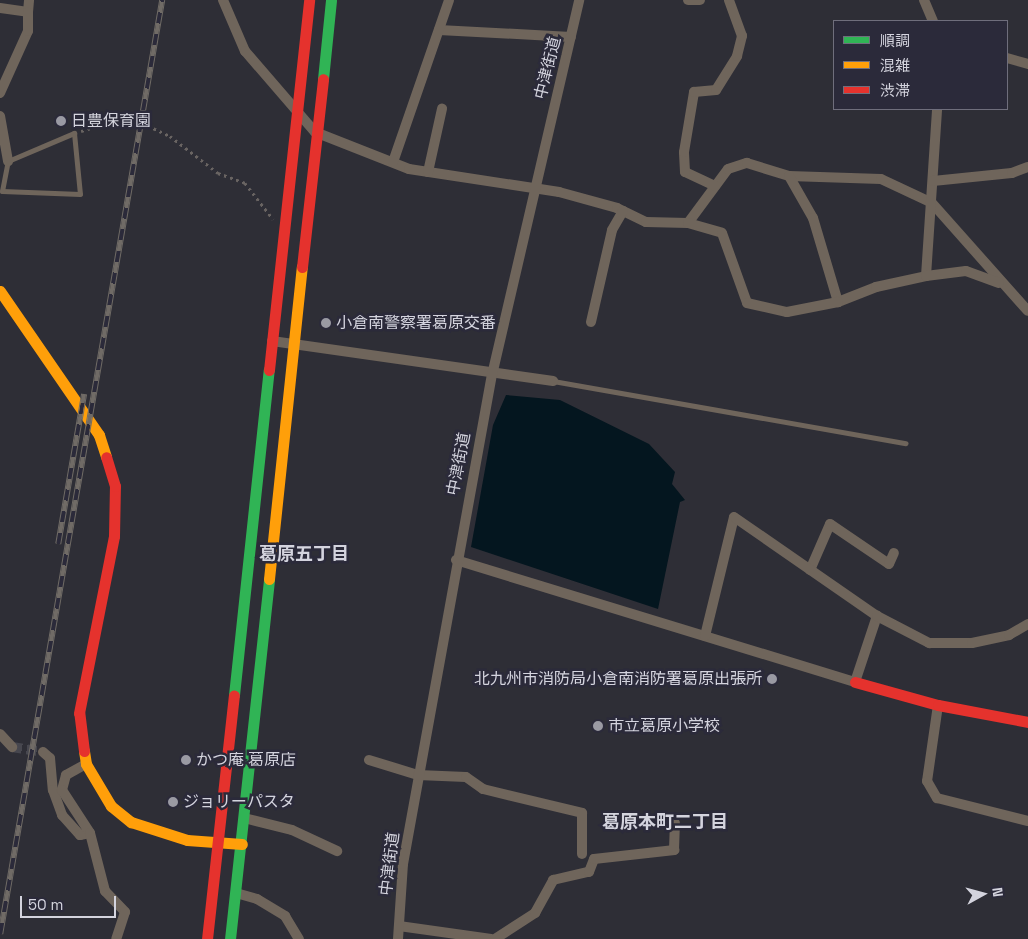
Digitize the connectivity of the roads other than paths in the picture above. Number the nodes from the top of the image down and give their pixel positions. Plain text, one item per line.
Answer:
1 (29, 0) edge
2 (223, 0) edge
3 (309, 0) edge
4 (331, 0) edge
5 (449, 0) edge
6 (579, 0) edge
7 (688, 0) edge
8 (700, 0) edge
9 (729, 0) edge
10 (924, 0) edge
11 (0, 8) edge
12 (28, 12) junction
13 (933, 20) edge
14 (439, 30) junction
15 (571, 36) junction
16 (1008, 58) edge
17 (1028, 64) edge
18 (0, 93) edge
19 (296, 106) junction
20 (442, 109) dead end
21 (937, 110) edge
22 (0, 116) edge
23 (315, 132) junction
24 (8, 160) junction
25 (393, 162) junction
26 (1028, 168) edge
27 (428, 172) junction
28 (789, 176) junction
29 (933, 181) junction
30 (715, 186) junction
31 (534, 187) junction
32 (1, 192) edge
33 (932, 203) junction
34 (623, 212) junction
35 (688, 223) junction
36 (926, 276) junction
37 (1002, 285) junction
38 (0, 291) edge
39 (838, 302) junction
40 (1028, 311) edge
41 (591, 322) dead end
42 (272, 341) junction
43 (296, 345) junction
44 (492, 375) junction
45 (552, 381) joint
46 (906, 443) dead end
47 (894, 553) dead end
48 (456, 560) junction
49 (810, 570) junction
50 (877, 616) junction
51 (1028, 624) edge
52 (705, 636) junction
53 (855, 682) junction
54 (938, 705) junction
55 (1028, 722) edge
56 (0, 734) edge
57 (12, 747) tunnel mouth
58 (44, 752) dead end
59 (370, 760) dead end
60 (86, 764) junction
61 (418, 775) junction
62 (244, 818) junction
63 (1028, 821) edge
64 (675, 824) dead end
65 (90, 833) junction
66 (218, 842) junction
67 (242, 844) junction
68 (337, 851) dead end
69 (582, 854) dead end
70 (236, 893) junction
71 (399, 926) junction
72 (116, 939) edge
73 (207, 939) edge
74 (230, 939) edge
75 (298, 939) edge
76 (398, 939) edge
77 (491, 939) edge
78 (495, 939) edge

1 - 12 street
2 - 19 street
3 - 19 street
4 - 23 street
5 - 14 street
6 - 15 street, 中津街道
7 - 8 street
9 - 30 street
10 - 13 street
11 - 12 street
12 - 18 street
14 - 15 street
14 - 25 street
15 - 31 street, 中津街道
16 - 17 street
19 - 23 street
19 - 42 street
20 - 27 street
21 - 29 street
22 - 24 street
23 - 25 street
23 - 43 street
24 - 32 lane
24 - 32 lane
25 - 27 street
26 - 29 street
27 - 31 street
28 - 30 street
28 - 33 street
28 - 39 street
29 - 33 street
30 - 35 street
31 - 34 street
31 - 44 street, 中津街道
33 - 36 street
33 - 37 street
34 - 35 street
34 - 41 street
35 - 39 street
36 - 37 street
36 - 39 street
37 - 40 street
38 - 60 street
42 - 43 street
42 - 66 street
43 - 44 street
43 - 62 street
44 - 45 street
44 - 48 street, 中津街道
45 - 46 lane
47 - 49 street
48 - 52 street
48 - 61 street, 中津街道
49 - 50 street
49 - 52 street
50 - 51 street
50 - 53 street
52 - 53 street
53 - 54 street
54 - 55 street
54 - 63 street
56 - 57 street
58 - 65 street
59 - 61 street
60 - 65 street
60 - 66 street
61 - 69 street
61 - 71 street, 中津街道
62 - 67 street
62 - 68 street
64 - 78 street
65 - 72 street
66 - 67 street
66 - 73 street
67 - 70 street
70 - 74 street
70 - 75 street
71 - 76 street, 中津街道
71 - 77 street

